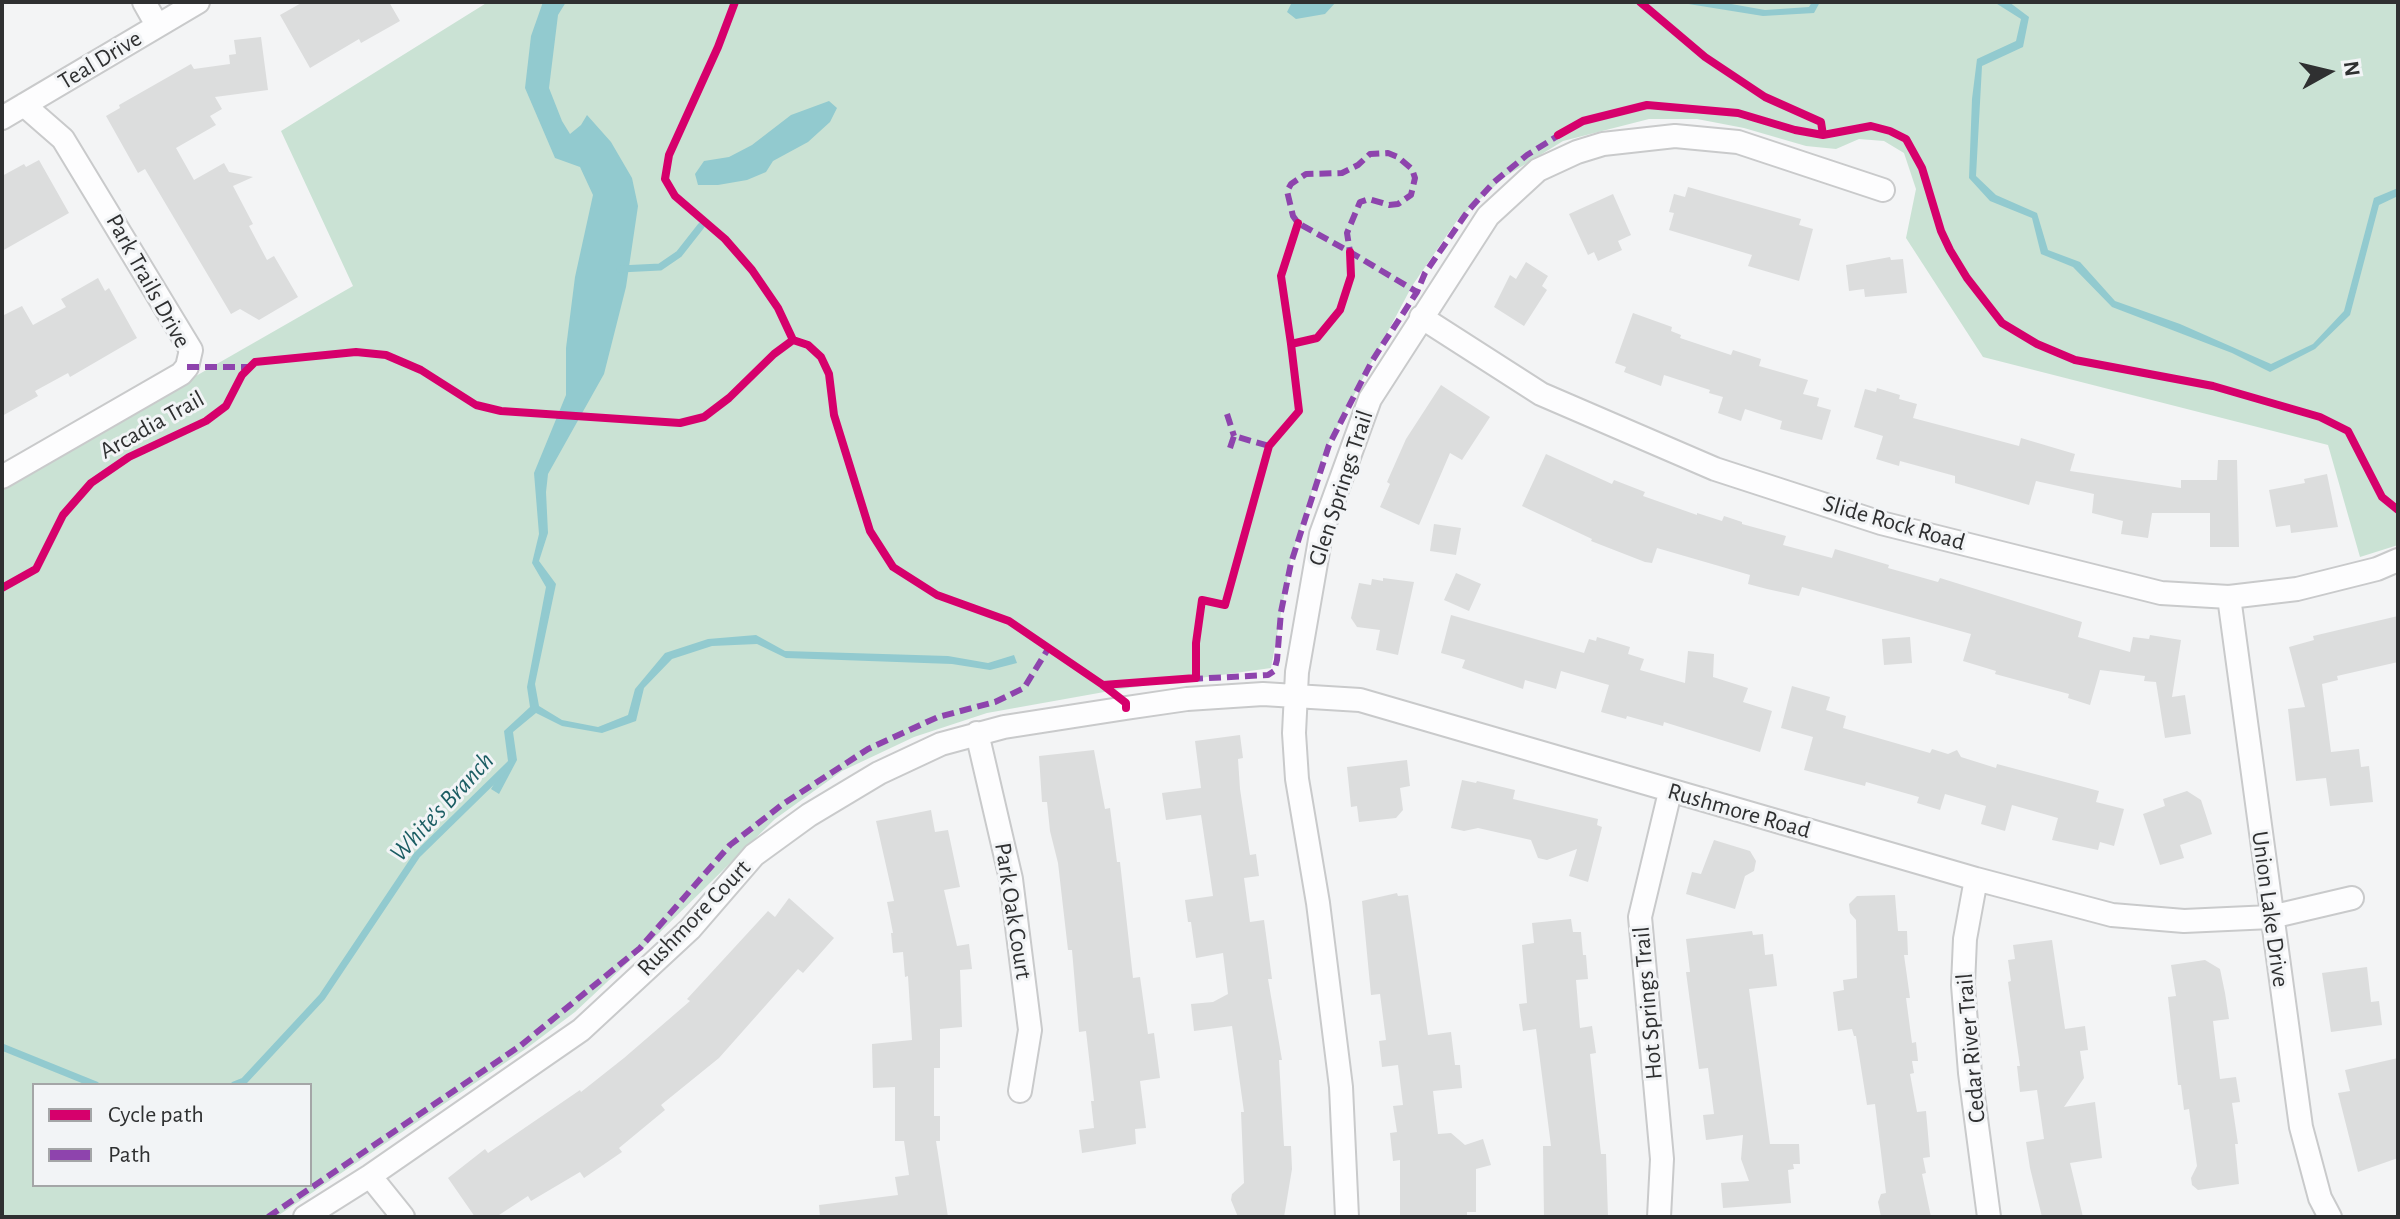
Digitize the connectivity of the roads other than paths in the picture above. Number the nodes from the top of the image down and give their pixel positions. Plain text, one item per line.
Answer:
1 (144, 2) edge
2 (198, 2) edge
3 (157, 25) junction
4 (24, 105) junction
5 (2, 118) edge
6 (1883, 190) dead end
7 (1421, 317) junction
8 (2, 477) edge
9 (2398, 560) edge
10 (2229, 597) junction
11 (1296, 696) junction
12 (1126, 708) joint
13 (977, 733) junction
14 (1670, 792) junction
15 (1976, 879) junction
16 (2352, 898) dead end
17 (2271, 917) junction
18 (1020, 1091) dead end
19 (370, 1176) junction
20 (305, 1217) edge
21 (403, 1217) edge
22 (1347, 1217) edge
23 (1659, 1217) edge
24 (1989, 1217) edge
25 (2330, 1217) edge

1 - 3 street
2 - 3 street, Teal Drive
3 - 4 street, Teal Drive
4 - 5 street, Teal Drive
4 - 8 street, Park Trails Drive
6 - 7 street, Glen Springs Trail
7 - 10 street, Slide Rock Road
7 - 11 street, Glen Springs Trail
9 - 10 street, Slide Rock Road
10 - 17 street, Union Lake Drive
11 - 12 street, Rushmore Road
11 - 14 street, Rushmore Road
11 - 22 street, Glen Springs Trail
12 - 13 street, Rushmore Court
13 - 18 street, Park Oak Court
13 - 19 street, Rushmore Court
14 - 15 street, Rushmore Road
14 - 23 street, Hot Springs Trail
15 - 17 street, Rushmore Road
15 - 24 street, Cedar River Trail
16 - 17 street, Rushmore Road
17 - 25 street, Union Lake Drive
19 - 20 street, Rushmore Court
19 - 21 street

